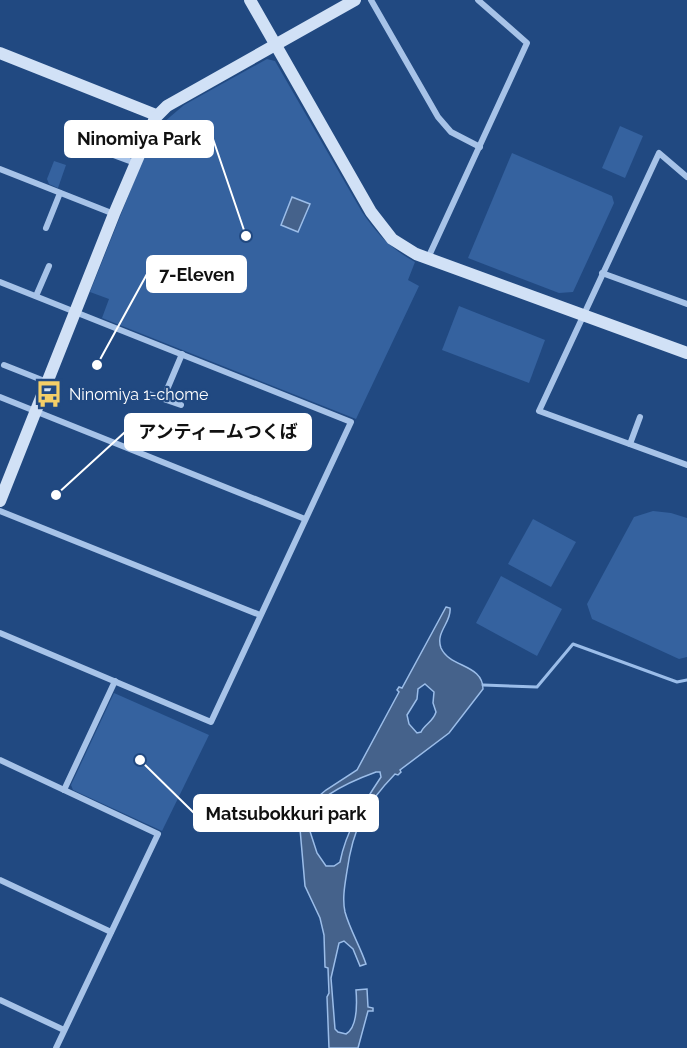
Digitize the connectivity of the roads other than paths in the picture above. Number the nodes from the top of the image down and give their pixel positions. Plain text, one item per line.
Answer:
1 (250, 0) edge
2 (355, 0) edge
3 (371, 0) edge
4 (478, 0) edge
5 (275, 45) junction
6 (0, 53) edge
7 (156, 115) junction
8 (89, 146) dead end
9 (480, 147) junction
10 (135, 163) junction
11 (0, 169) edge
12 (687, 177) edge
13 (60, 193) junction
14 (114, 214) junction
15 (46, 228) dead end
16 (428, 258) junction
17 (49, 266) dead end
18 (602, 273) junction
19 (0, 282) edge
20 (36, 296) junction
21 (687, 304) edge
22 (75, 312) junction
23 (584, 316) junction
24 (687, 353) edge
25 (182, 354) junction
26 (4, 365) dead end
27 (47, 382) junction
28 (146, 393) dead end
29 (0, 398) edge
30 (163, 399) junction
31 (181, 405) dead end
32 (35, 411) junction
33 (640, 417) dead end
34 (630, 444) junction
35 (687, 465) edge
36 (0, 501) edge
37 (0, 511) edge
38 (305, 519) junction
39 (260, 615) junction
40 (0, 633) edge
41 (115, 681) junction
42 (0, 760) edge
43 (64, 790) junction
44 (0, 880) edge
45 (111, 932) junction
46 (0, 1000) edge
47 (64, 1030) junction
48 (56, 1048) edge

1 - 5 street
2 - 5 street
3 - 9 street
4 - 9 street
5 - 7 street
5 - 16 street
6 - 7 street
7 - 10 street
8 - 10 street
9 - 16 street
10 - 14 street
11 - 13 street
12 - 18 street
13 - 14 street
13 - 15 street
14 - 22 street
16 - 23 street
17 - 20 street
18 - 21 street
18 - 23 street
19 - 20 street
20 - 22 street
22 - 25 street
22 - 27 street
23 - 24 street
23 - 34 street
25 - 30 street
25 - 38 street
26 - 27 street
27 - 32 street
28 - 30 street
29 - 32 street
30 - 31 street
32 - 36 street
32 - 38 street
33 - 34 street
34 - 35 street
37 - 39 street
38 - 39 street
39 - 41 street
40 - 41 street
41 - 43 street
42 - 43 street
43 - 45 street
44 - 45 street
45 - 47 street
46 - 47 street
47 - 48 street

